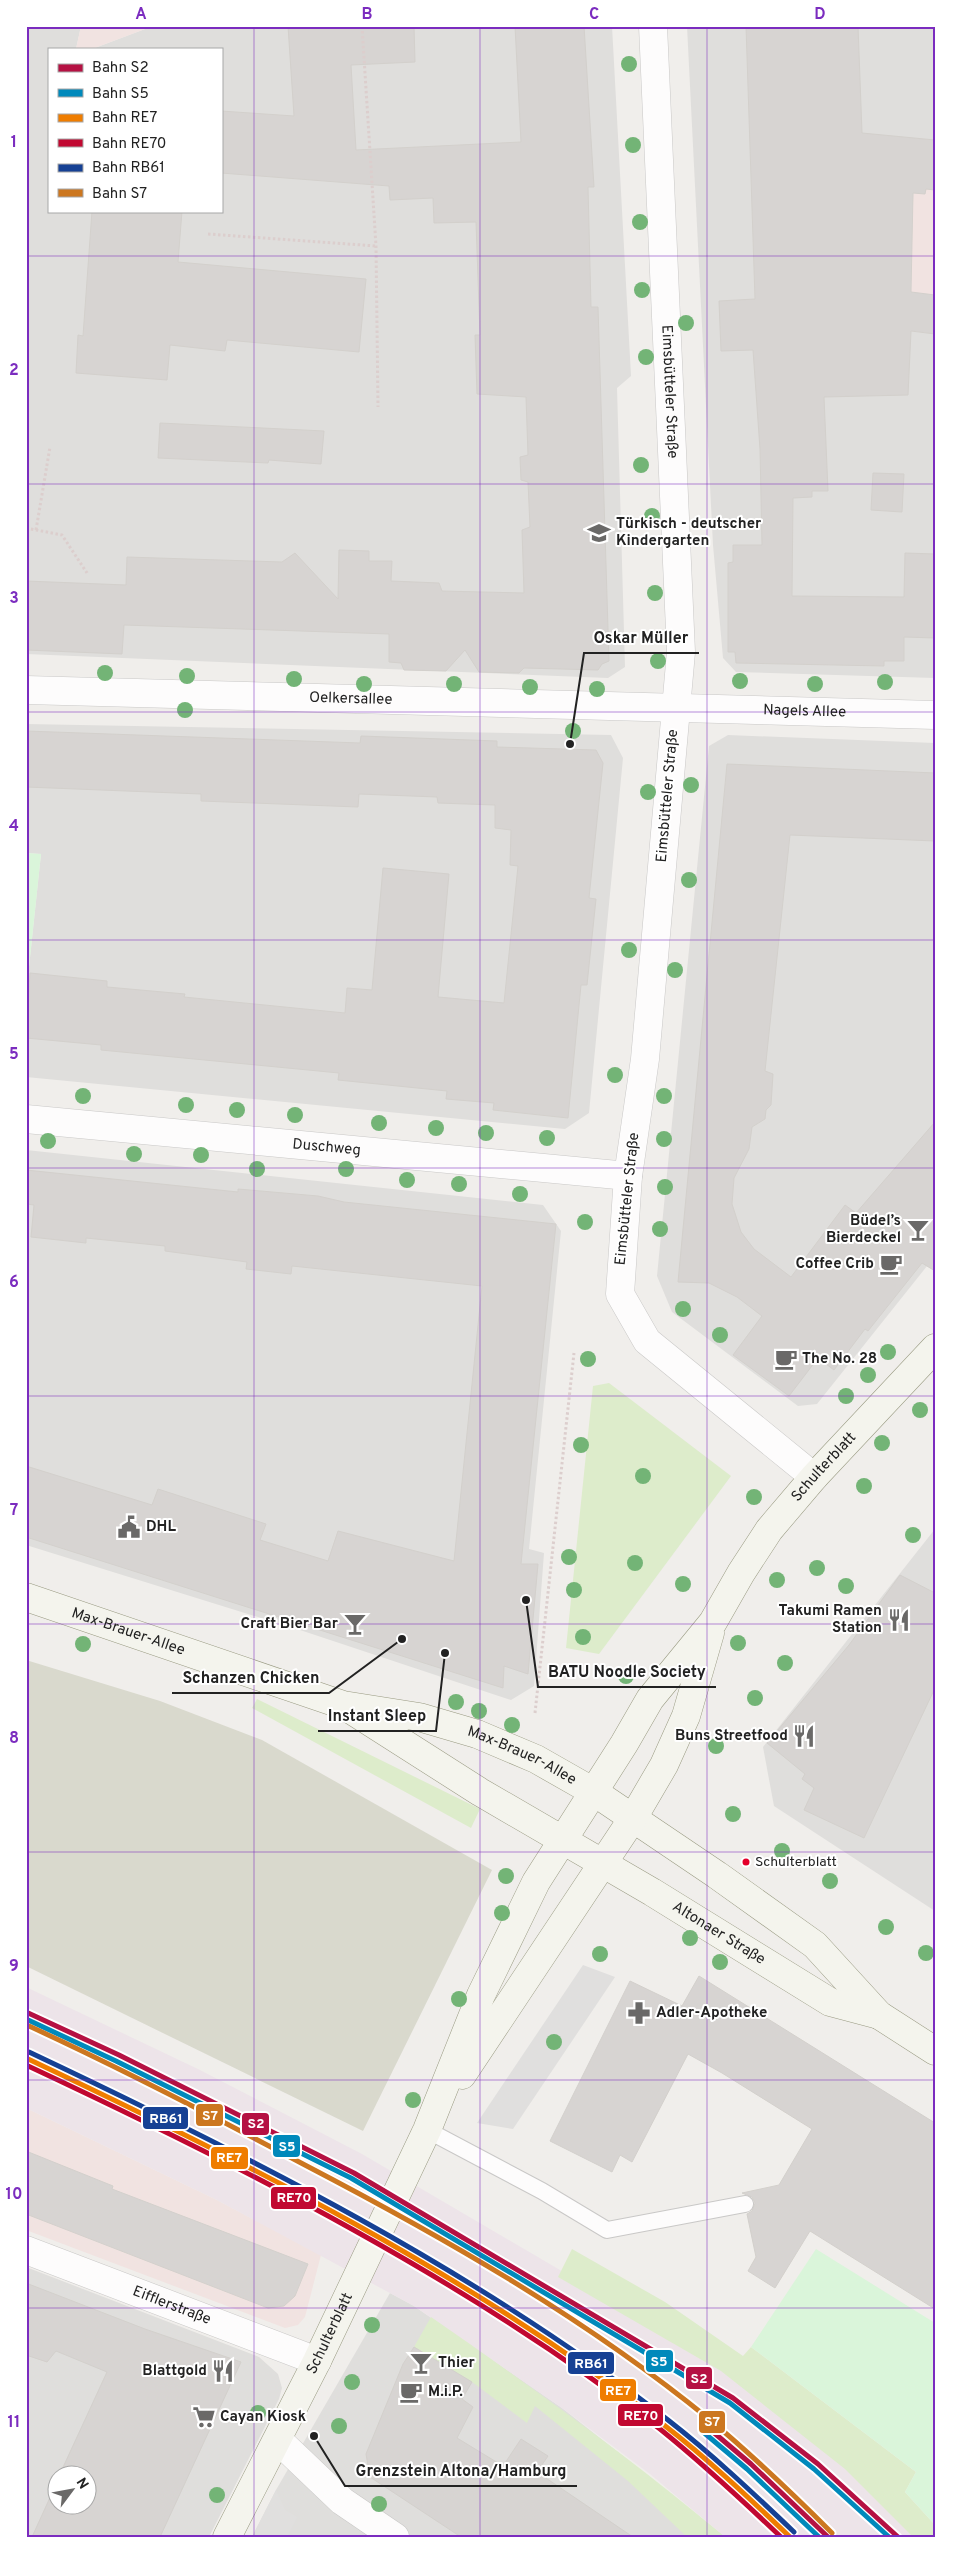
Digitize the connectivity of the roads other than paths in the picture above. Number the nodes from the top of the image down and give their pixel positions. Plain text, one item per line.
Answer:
1 (653, 26) edge
2 (26, 690) edge
3 (675, 707) junction
4 (935, 715) edge
5 (26, 1119) edge
6 (628, 1176) junction
7 (935, 1348) edge
8 (814, 1477) junction
9 (26, 1597) edge
10 (713, 1622) junction
11 (343, 1704) junction
12 (594, 1792) junction
13 (633, 1818) junction
14 (562, 1840) junction
15 (602, 1864) junction
16 (879, 2015) junction
17 (935, 2052) edge
18 (427, 2130) junction
19 (745, 2204) dead end
20 (26, 2250) edge
21 (317, 2361) junction
22 (278, 2440) junction
23 (227, 2537) edge
24 (395, 2537) edge

1 - 3 street, Eimsbütteler Straße
2 - 3 street, Oelkersallee
3 - 4 street, Nagels Allee
3 - 6 street, Eimsbütteler Straße
5 - 6 street, Duschweg
6 - 8 street, Eimsbütteler Straße
7 - 8 street, Schulterblatt
8 - 10 street, Schulterblatt
9 - 11 street, Max-Brauer-Allee
10 - 12 street, Schulterblatt
10 - 13 street, Schulterblatt
11 - 12 street, Max-Brauer-Allee
11 - 14 street, Max-Brauer-Allee
12 - 13 street, Max-Brauer-Allee
12 - 14 street, Schulterblatt
13 - 15 street, Schulterblatt
13 - 16 street, Altonaer Straße
14 - 15 street, Altonaer Straße
14 - 18 street, Schulterblatt
15 - 16 street, Altonaer Straße
15 - 18 street, Schulterblatt
16 - 17 street, Altonaer Straße
18 - 19 lane
18 - 21 street, Schulterblatt
20 - 21 street, Eifflerstraße
21 - 22 street, Schulterblatt
22 - 23 street, Schulterblatt
22 - 24 street

